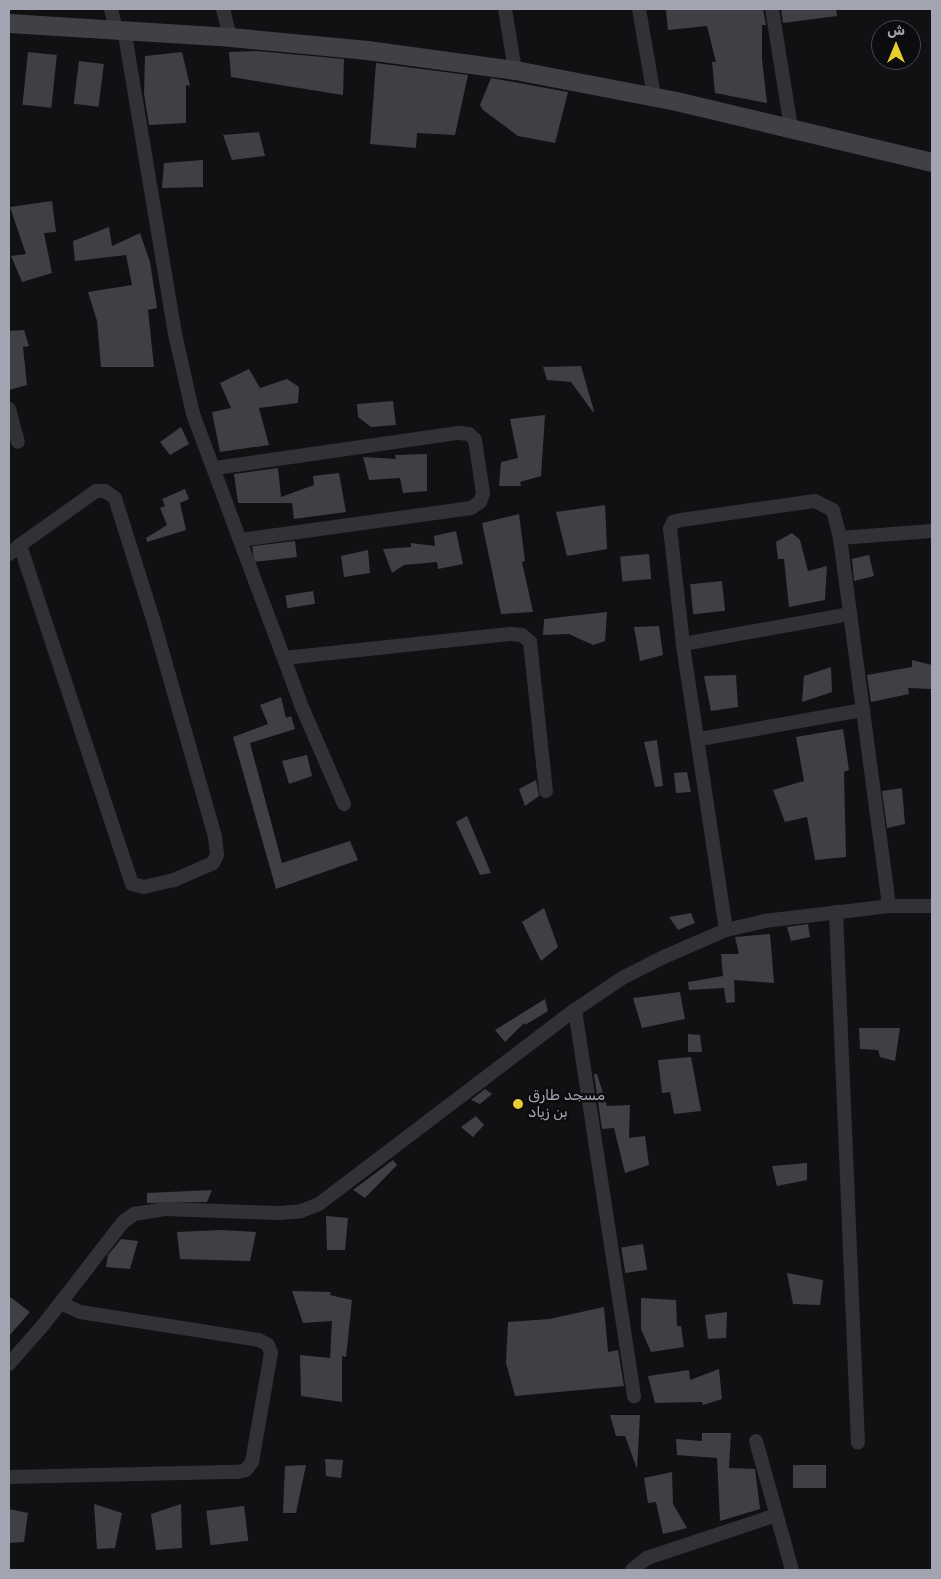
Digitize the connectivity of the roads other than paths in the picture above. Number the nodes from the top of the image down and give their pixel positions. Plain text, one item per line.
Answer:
1 (111, 9) edge
2 (223, 9) edge
3 (504, 9) edge
4 (639, 9) edge
5 (772, 9) edge
6 (9, 23) edge
7 (120, 29) junction
8 (230, 37) junction
9 (516, 70) junction
10 (654, 96) junction
11 (791, 127) junction
12 (932, 162) edge
13 (9, 409) edge
14 (18, 442) dead end
15 (214, 468) junction
16 (932, 531) edge
17 (840, 538) junction
18 (242, 540) junction
19 (14, 549) edge
20 (850, 614) junction
21 (683, 644) junction
22 (284, 658) junction
23 (863, 710) junction
24 (700, 739) junction
25 (546, 791) dead end
26 (344, 804) dead end
27 (890, 906) junction
28 (932, 906) edge
29 (836, 912) junction
30 (726, 930) junction
31 (575, 1010) junction
32 (61, 1303) junction
33 (9, 1364) edge
34 (634, 1398) dead end
35 (756, 1441) dead end
36 (858, 1443) dead end
37 (9, 1477) edge
38 (776, 1515) junction
39 (632, 1570) edge
40 (792, 1570) edge

1 - 7 street
2 - 8 street
3 - 9 street
4 - 10 street
5 - 11 street
6 - 7 street
7 - 8 street
7 - 15 street
8 - 9 street
9 - 10 street
10 - 11 street
11 - 12 street
13 - 14 street
15 - 18 street
15 - 18 street
16 - 17 street
17 - 20 street
17 - 21 street
18 - 22 street
19 - 19 street
20 - 21 street
20 - 23 street
21 - 24 street
22 - 25 street
22 - 26 street
23 - 24 street
23 - 27 street
24 - 30 street
27 - 28 street
27 - 29 street
29 - 30 street
29 - 36 street
30 - 31 street
31 - 32 street
31 - 34 street
32 - 33 street
32 - 37 street
35 - 38 street
38 - 39 street
38 - 40 street

